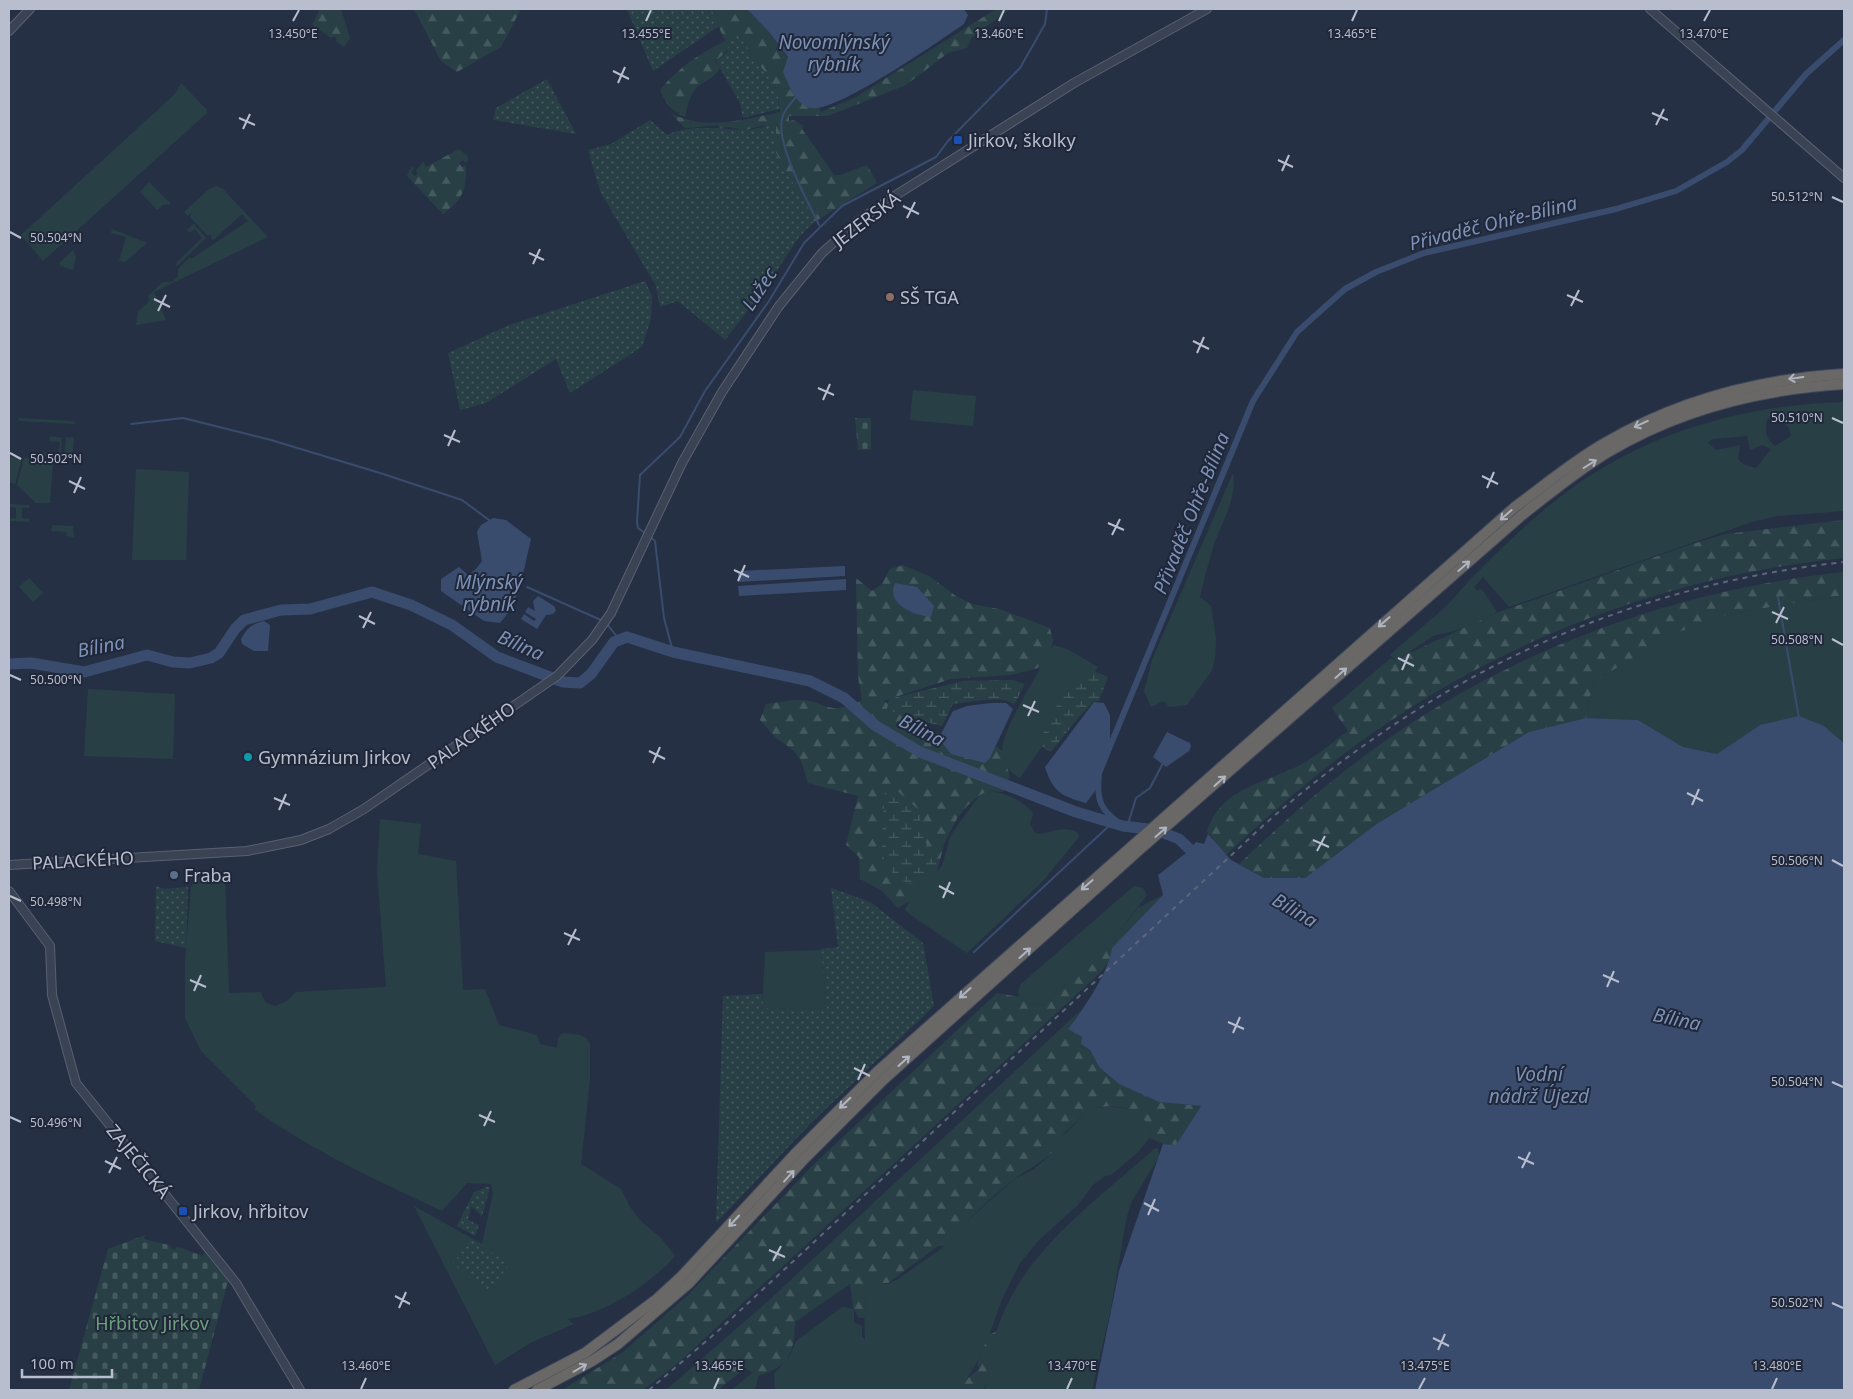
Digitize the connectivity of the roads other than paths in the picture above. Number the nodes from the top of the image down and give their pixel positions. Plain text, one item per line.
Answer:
1 (30, 9) edge
2 (1207, 9) edge
3 (1650, 9) edge
4 (9, 31) edge
5 (1814, 152) junction
6 (1844, 174) edge
7 (1844, 178) edge
8 (1844, 374) edge
9 (1844, 384) edge
10 (722, 392) joint
11 (9, 865) edge
12 (9, 890) edge
13 (300, 1390) edge
14 (514, 1390) edge
15 (537, 1390) edge

1 - 4 street
2 - 10 street, JEZERSKÁ
3 - 5 street
5 - 6 street
5 - 7 street
8 -> 14 highway
15 -> 9 highway
10 - 11 street, PALACKÉHO
12 - 13 street, ZAJEČICKÁ

